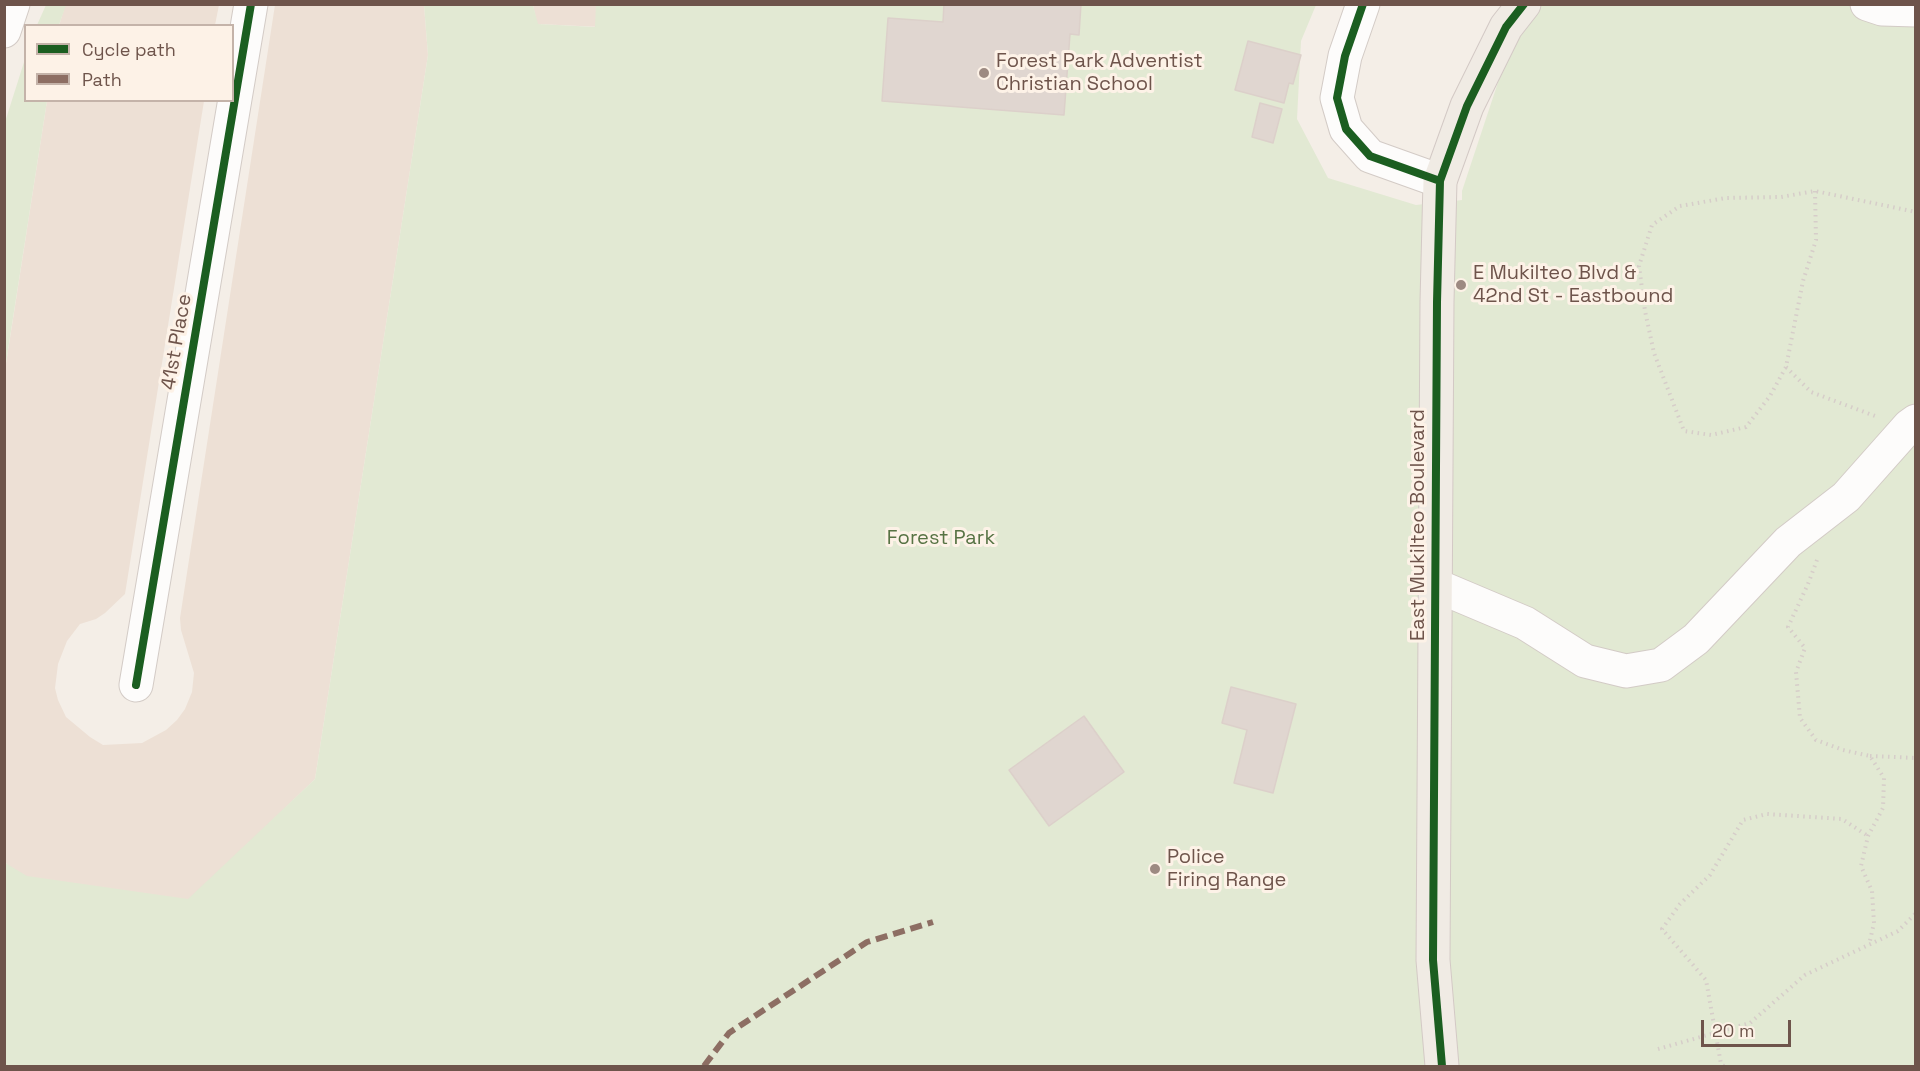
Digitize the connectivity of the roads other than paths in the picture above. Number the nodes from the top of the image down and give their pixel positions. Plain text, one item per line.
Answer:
1 (13, 4) edge
2 (251, 4) edge
3 (1363, 4) edge
4 (1524, 4) edge
5 (1867, 4) edge
6 (1916, 10) edge
7 (4, 31) edge
8 (1440, 181) junction
9 (1912, 423) edge
10 (1435, 585) junction
11 (136, 685) dead end
12 (1442, 1066) edge

1 - 7 street
2 - 11 street, 41st Place
3 - 8 street
4 - 8 main road, East Mukilteo Boulevard
5 - 6 street
8 - 10 main road, East Mukilteo Boulevard
9 - 10 street
10 - 12 main road, East Mukilteo Boulevard

